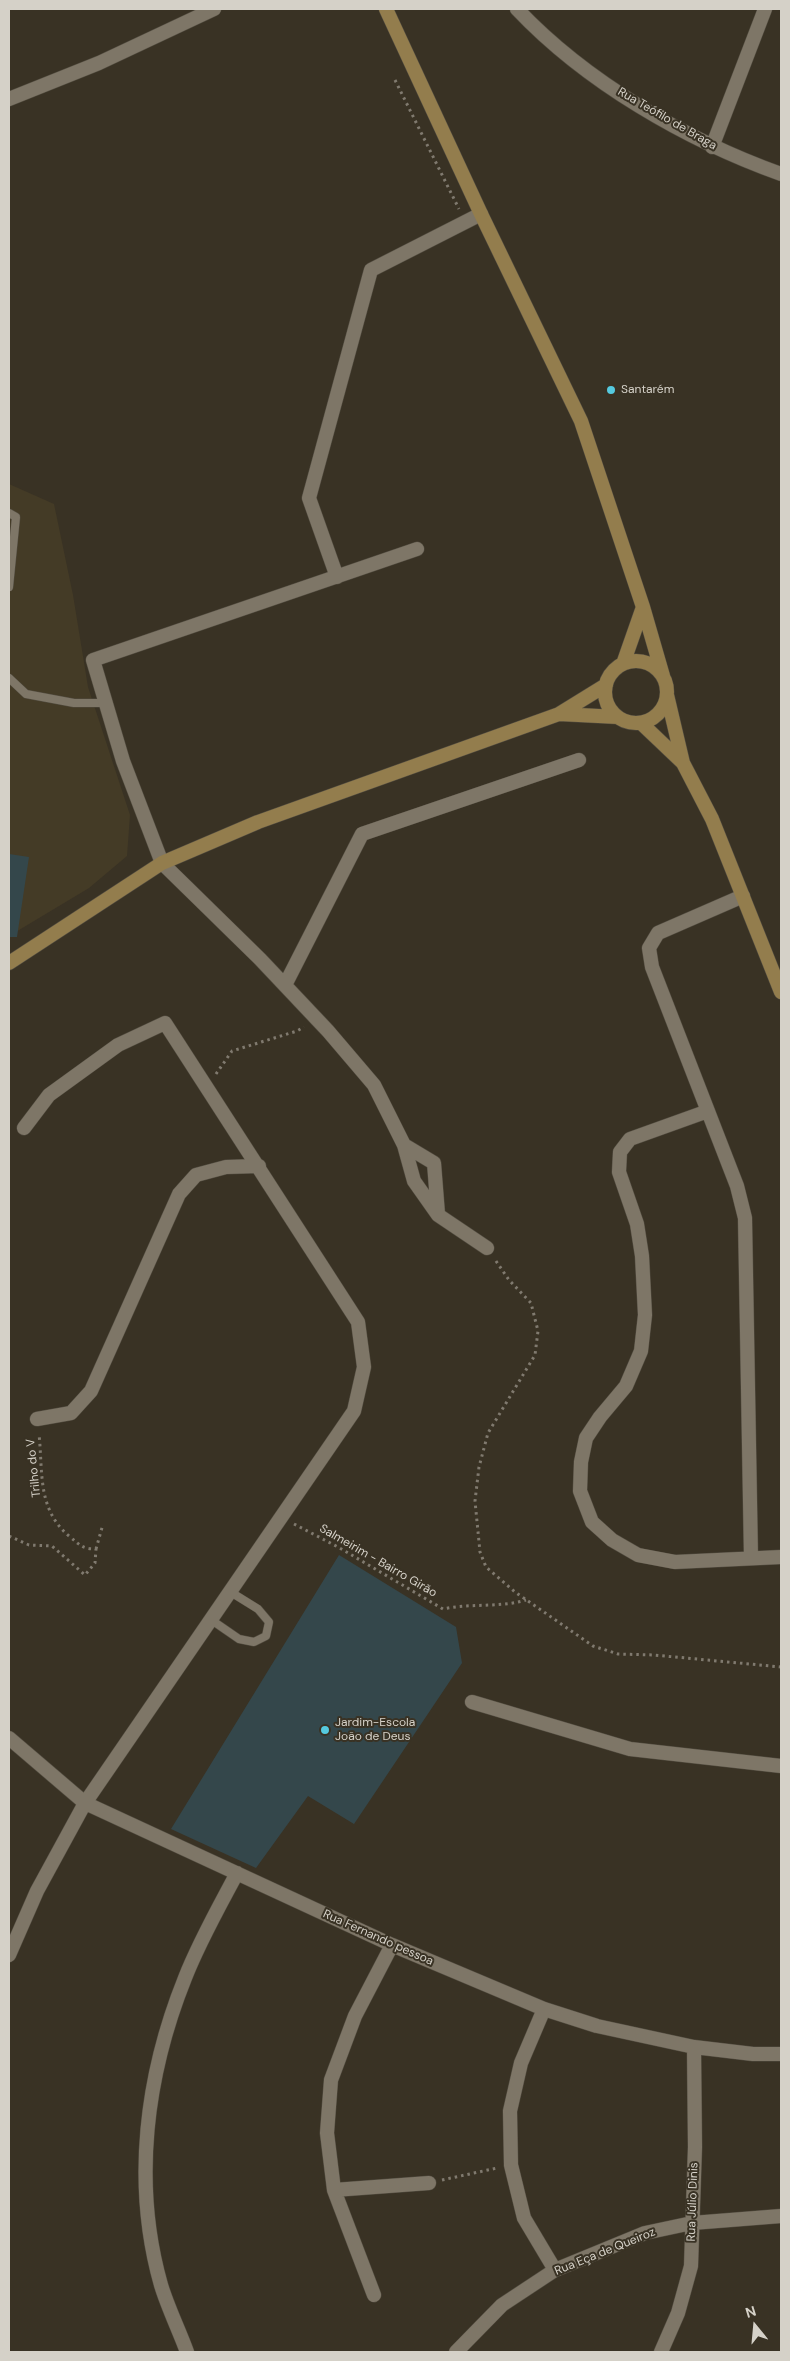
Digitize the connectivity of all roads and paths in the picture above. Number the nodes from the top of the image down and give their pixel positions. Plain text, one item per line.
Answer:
1 (214, 9) edge
2 (386, 9) edge
3 (517, 9) edge
4 (765, 9) edge
5 (395, 80) dead end
6 (9, 99) edge
7 (712, 147) junction
8 (781, 174) edge
9 (481, 214) junction
10 (465, 222) junction
11 (9, 513) edge
12 (418, 549) dead end
13 (337, 577) junction
14 (9, 586) edge
15 (643, 607) junction
16 (623, 664) junction
17 (663, 676) junction
18 (9, 678) edge
19 (606, 685) junction
20 (667, 695) junction
21 (105, 703) junction
22 (559, 714) junction
23 (618, 717) junction
24 (641, 723) junction
25 (579, 760) dead end
26 (683, 763) junction
27 (162, 864) junction
28 (742, 896) junction
29 (9, 963) edge
30 (284, 985) junction
31 (781, 992) edge
32 (316, 1018) junction
33 (207, 1087) junction
34 (708, 1111) junction
35 (24, 1128) dead end
36 (404, 1145) junction
37 (258, 1166) junction
38 (438, 1214) junction
39 (487, 1248) joint
40 (37, 1418) joint
41 (280, 1517) junction
42 (102, 1524) dead end
43 (9, 1536) edge
44 (96, 1549) junction
45 (781, 1557) edge
46 (752, 1558) junction
47 (230, 1591) junction
48 (527, 1599) junction
49 (210, 1619) junction
50 (781, 1667) edge
51 (472, 1702) dead end
52 (9, 1738) edge
53 (781, 1766) edge
54 (85, 1802) junction
55 (237, 1873) junction
56 (392, 1945) junction
57 (9, 1955) edge
58 (544, 2009) junction
59 (694, 2047) junction
60 (781, 2054) edge
61 (511, 2165) junction
62 (429, 2183) joint
63 (334, 2190) junction
64 (781, 2216) edge
65 (692, 2223) junction
66 (555, 2270) junction
67 (374, 2295) dead end
68 (187, 2352) edge
69 (456, 2352) edge
70 (661, 2352) edge

1 - 6 street
2 - 9 main road
3 - 7 street, Rua Teófilo de Braga
4 - 7 street
5 - 10 path
7 - 8 street, Rua Teófilo de Braga
9 - 10 street
9 - 15 main road
10 - 13 street
11 - 14 lane
12 - 13 street
13 - 21 street
15 - 16 main road
15 - 17 main road
16 - 17 main road
16 - 19 main road
17 - 20 main road
18 - 21 lane
19 - 22 main road
19 - 23 main road
20 - 24 main road
20 - 26 main road
21 - 27 street
22 - 23 main road
22 - 27 main road
23 - 24 main road
24 - 26 main road
25 - 30 street
26 - 28 main road
27 - 29 main road
27 - 30 street
28 - 31 main road
28 - 34 street
30 - 32 street
32 - 33 path
32 - 36 street
33 - 35 street
33 - 37 street
34 - 46 street
34 - 46 street
36 - 38 street
36 - 38 street
37 - 40 street
37 - 41 street
38 - 39 street
39 - 48 path
40 - 44 path, Trilho do V
41 - 47 street
41 - 48 path, Salmeirim - Bairro Girão
42 - 44 path
43 - 44 path
45 - 46 street
47 - 49 street
47 - 49 lane
48 - 50 path
49 - 54 street
51 - 53 street
52 - 54 street, Rua Fernando pessoa
54 - 55 street, Rua Fernando pessoa
54 - 57 street
55 - 56 street, Rua Fernando pessoa
55 - 68 street
56 - 58 street, Rua Fernando pessoa
56 - 63 street
58 - 59 street, Rua Fernando pessoa
58 - 61 street
59 - 60 street, Rua Fernando pessoa
59 - 65 street, Rua Júlio Dinis
61 - 62 path
61 - 66 street
62 - 63 street
63 - 67 street
64 - 65 street, Rua Eça de Queiroz
65 - 66 street, Rua Eça de Queiroz
65 - 70 street, Rua Júlio Dinis
66 - 69 street, Rua Eça de Queiroz

